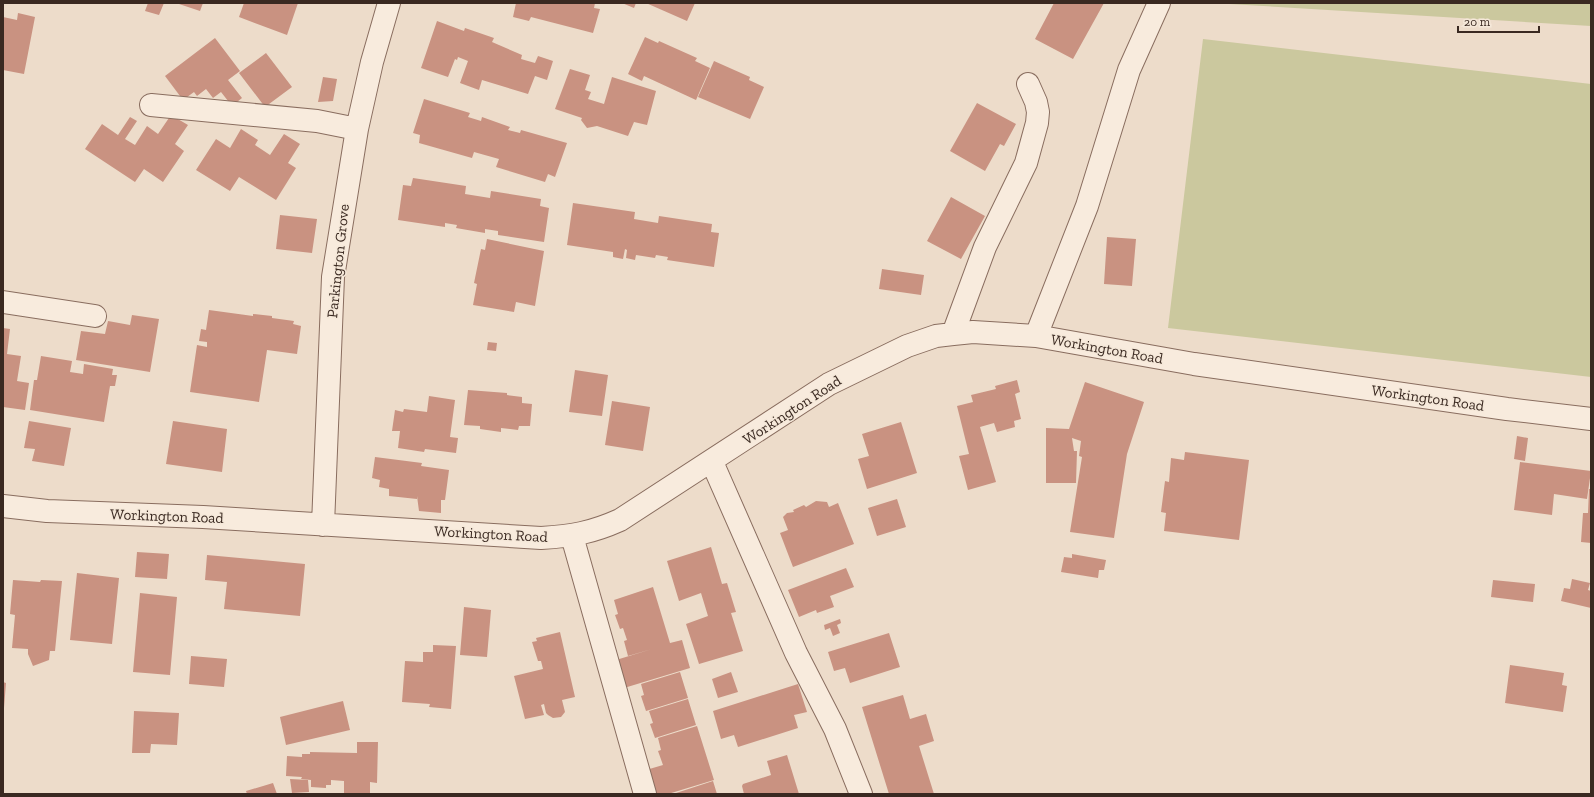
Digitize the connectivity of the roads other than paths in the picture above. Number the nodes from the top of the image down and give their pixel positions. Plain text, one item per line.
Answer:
1 (389, 3) edge
2 (1159, 3) edge
3 (1028, 84) dead end
4 (151, 105) dead end
5 (357, 129) junction
6 (3, 302) edge
7 (95, 316) dead end
8 (953, 334) junction
9 (1036, 336) junction
10 (1591, 420) edge
11 (712, 462) junction
12 (3, 506) edge
13 (323, 525) junction
14 (572, 536) junction
15 (645, 794) edge
16 (861, 794) edge

1 - 5 street, Parkington Grove
2 - 9 street
3 - 8 street
4 - 5 street
5 - 13 street, Parkington Grove
6 - 7 street
8 - 9 street, Workington Road
8 - 11 street, Workington Road
9 - 10 street, Workington Road
11 - 14 street, Workington Road
11 - 16 street
12 - 13 street, Workington Road
13 - 14 street, Workington Road
14 - 15 street

